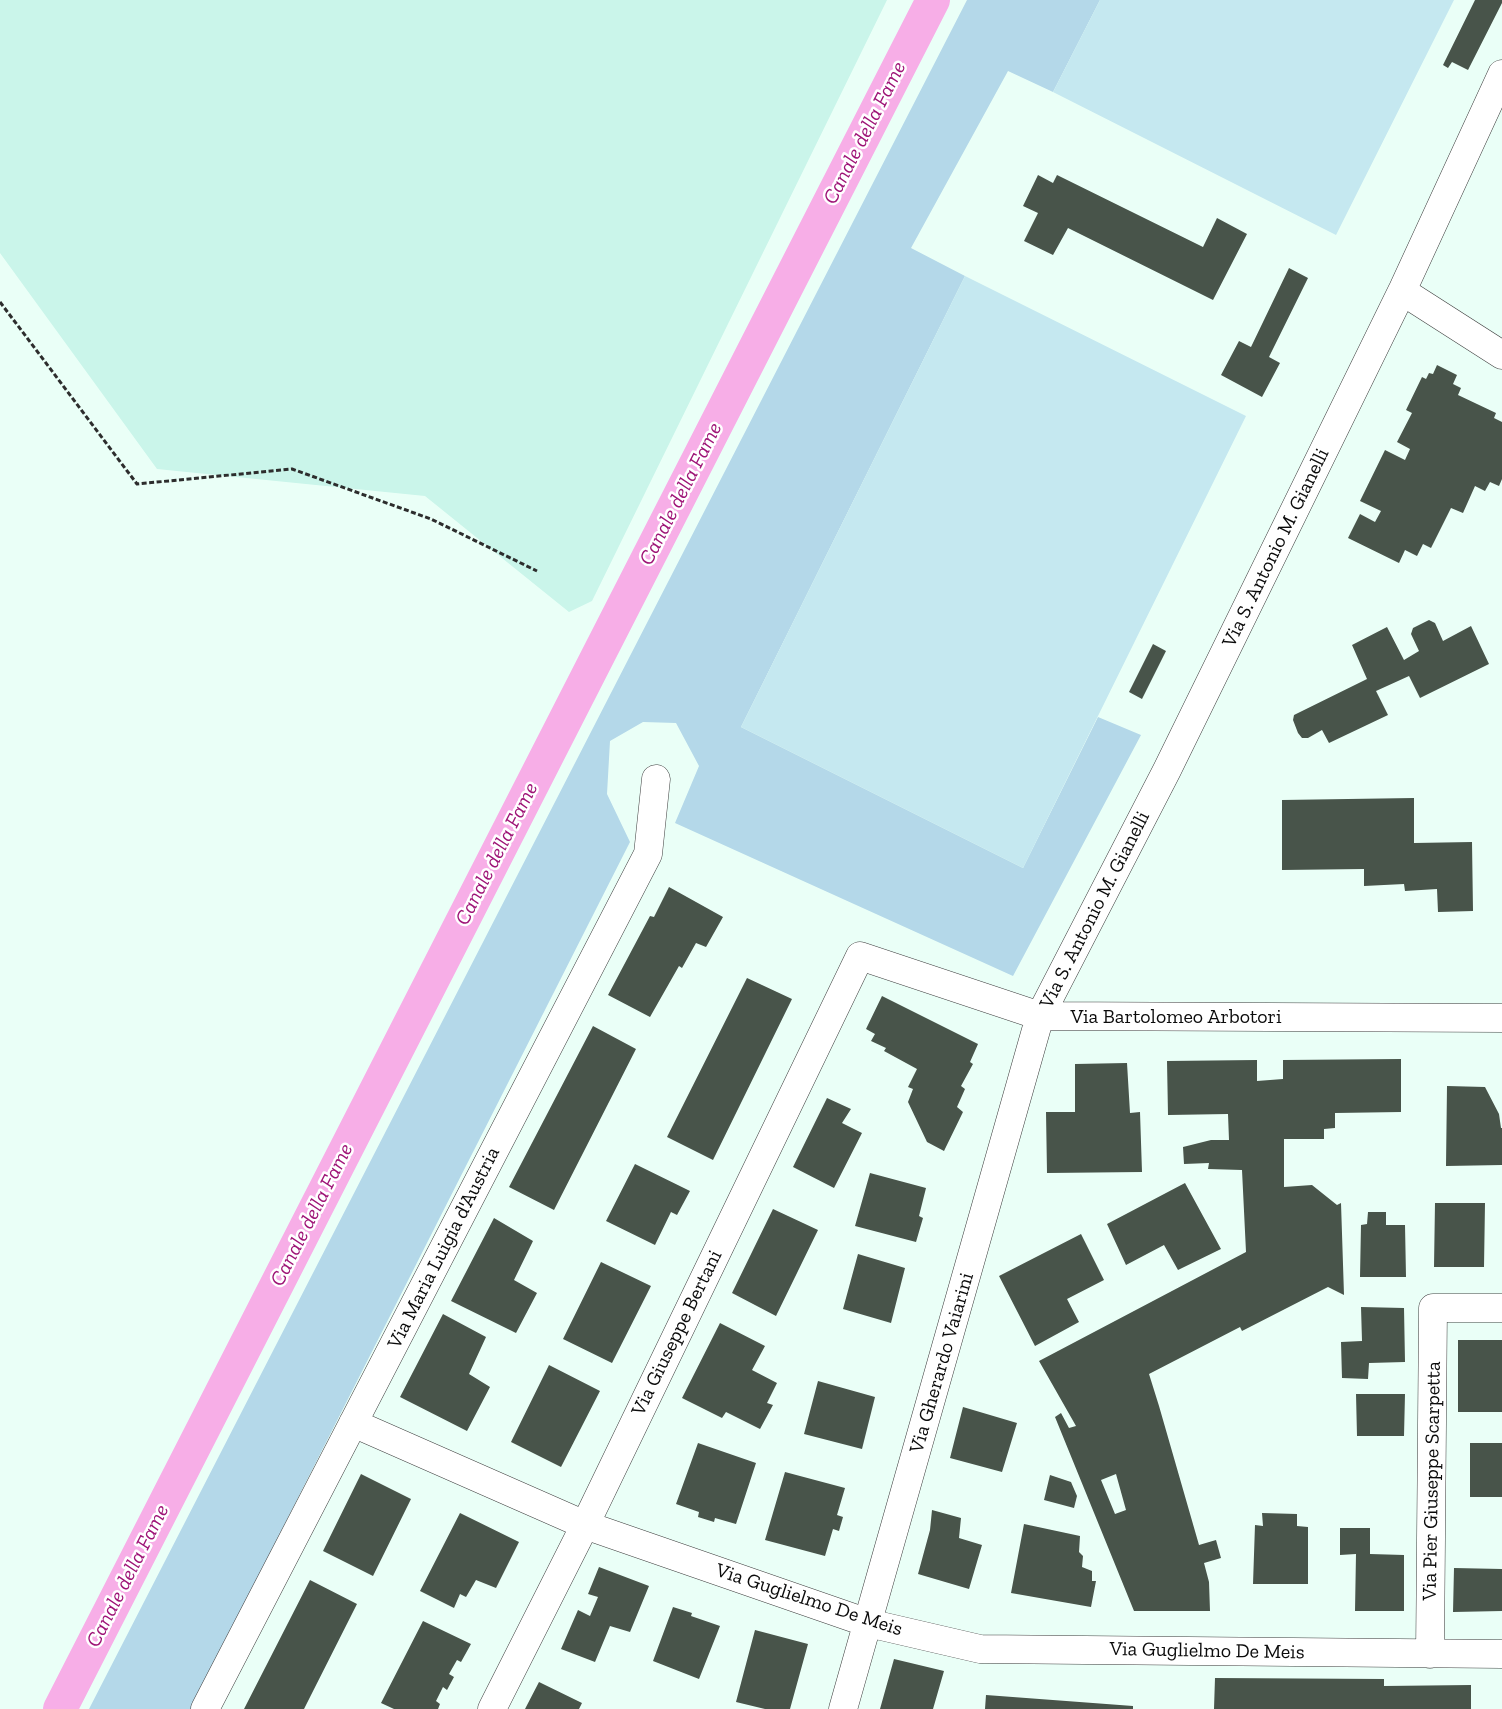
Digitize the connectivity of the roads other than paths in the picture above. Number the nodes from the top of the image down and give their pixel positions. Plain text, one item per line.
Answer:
1 (1502, 74) edge
2 (1402, 291) junction
3 (1502, 356) edge
4 (656, 780) dead end
5 (860, 956) joint
6 (1040, 1016) junction
7 (1502, 1018) edge
8 (1502, 1308) edge
9 (353, 1423) junction
10 (585, 1525) junction
11 (868, 1623) junction
12 (1430, 1654) junction
13 (1502, 1654) edge
14 (205, 1709) edge
15 (492, 1709) edge
16 (843, 1709) edge

1 - 2 street, Via S. Antonio M. Gianelli
2 - 3 street
2 - 6 street, Via S. Antonio M. Gianelli
4 - 9 street, Via Maria Luigia d'Austria
5 - 6 street, Via Bartolomeo Arbotori
5 - 10 street, Via Giuseppe Bertani
6 - 7 street, Via Bartolomeo Arbotori
6 - 11 street, Via Gherardo Vaiarini
8 - 12 street, Via Pier Giuseppe Scarpetta
9 - 10 street, Via Guglielmo De Meis
9 - 14 street, Via Maria Luigia d'Austria
10 - 11 street, Via Guglielmo De Meis
10 - 15 street, Via Giuseppe Bertani
11 - 12 street, Via Guglielmo De Meis
11 - 16 street, Via Gherardo Vaiarini
12 - 13 street, Via Guglielmo De Meis

